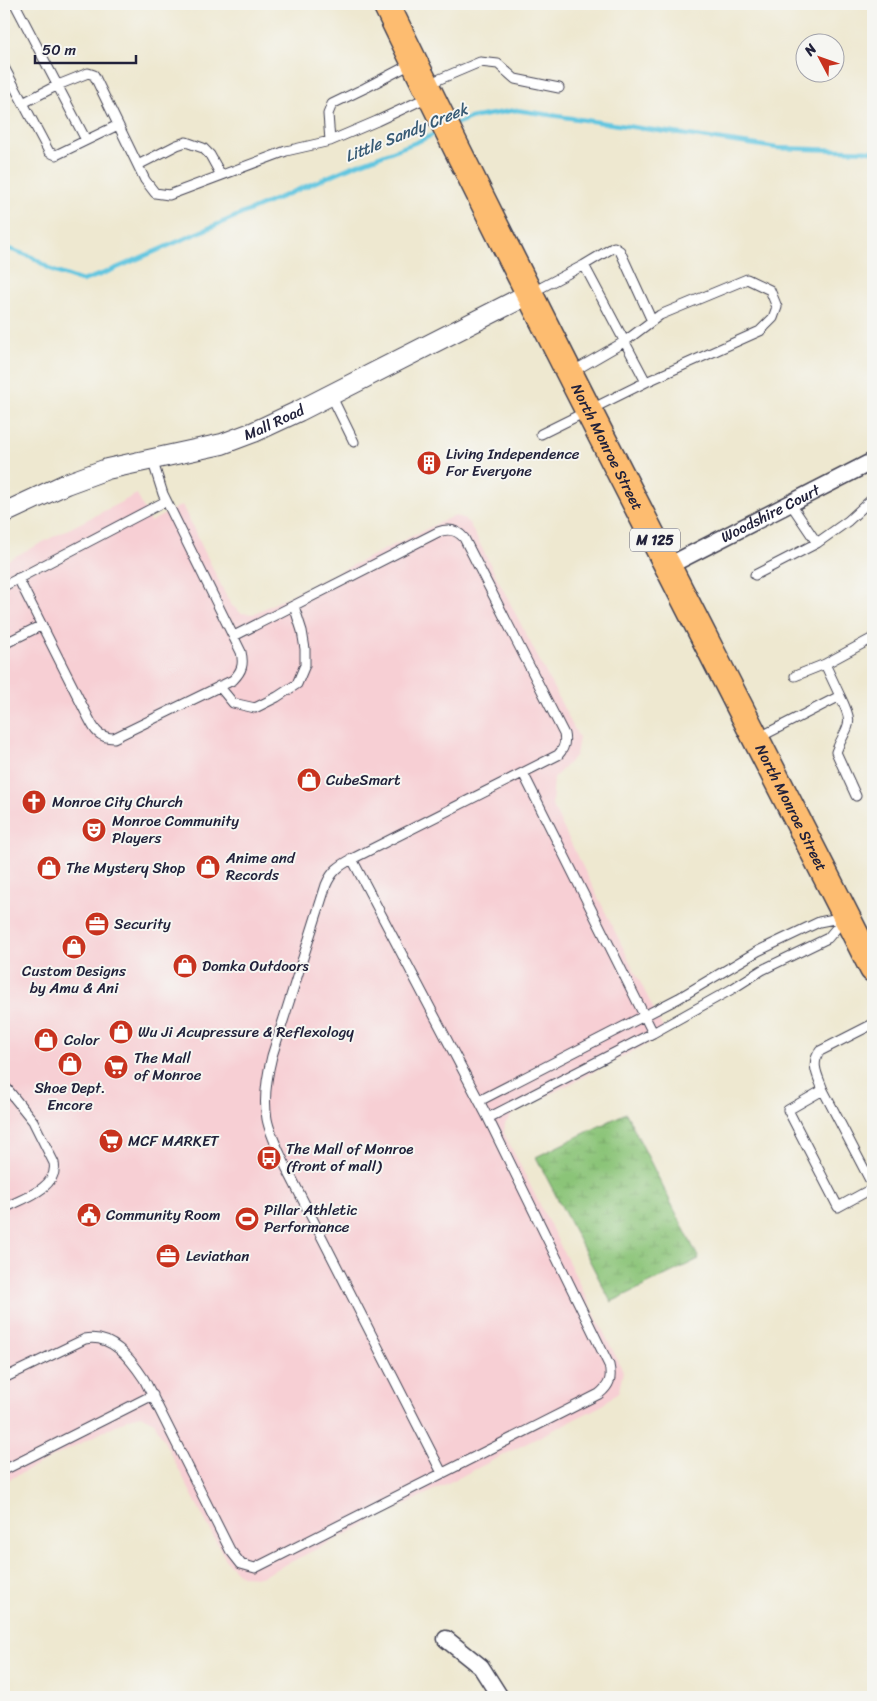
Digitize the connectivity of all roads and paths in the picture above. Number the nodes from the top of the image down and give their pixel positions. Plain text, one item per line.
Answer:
1 (15, 4) edge
2 (386, 4) edge
3 (414, 62) junction
4 (4, 67) edge
5 (58, 85) junction
6 (559, 88) dead end
7 (428, 91) junction
8 (23, 103) junction
9 (118, 125) junction
10 (86, 140) junction
11 (330, 141) junction
12 (138, 165) junction
13 (220, 175) junction
14 (584, 265) junction
15 (529, 294) junction
16 (652, 321) junction
17 (624, 342) junction
18 (570, 373) junction
19 (646, 382) junction
20 (331, 394) junction
21 (589, 410) junction
22 (541, 434) dead end
23 (354, 442) dead end
24 (152, 459) junction
25 (873, 461) edge
26 (873, 498) edge
27 (166, 501) junction
28 (790, 503) junction
29 (4, 513) edge
30 (817, 543) junction
31 (668, 566) junction
32 (755, 575) dead end
33 (18, 578) junction
34 (4, 586) edge
35 (294, 606) junction
36 (42, 625) junction
37 (234, 636) junction
38 (873, 638) edge
39 (4, 644) edge
40 (825, 664) junction
41 (795, 676) dead end
42 (219, 686) junction
43 (840, 696) junction
44 (755, 739) junction
45 (523, 772) junction
46 (856, 796) dead end
47 (352, 859) junction
48 (846, 916) junction
49 (873, 969) edge
50 (645, 1016) junction
51 (873, 1024) edge
52 (653, 1033) junction
53 (4, 1085) edge
54 (823, 1090) junction
55 (478, 1102) junction
56 (488, 1118) junction
57 (873, 1187) edge
58 (4, 1208) edge
59 (4, 1378) edge
60 (153, 1395) junction
61 (4, 1470) edge
62 (442, 1473) junction
63 (446, 1639) dead end
64 (500, 1697) edge

1 - 5 lane
2 - 3 main road, North Monroe Street / M 125
3 - 7 main road, North Monroe Street / M 125
3 - 11 lane
4 - 8 lane
5 - 8 lane
5 - 9 lane
5 - 10 lane
6 - 7 lane
7 - 11 lane
7 - 15 main road, North Monroe Street / M 125
8 - 10 lane
9 - 10 lane
9 - 12 lane
11 - 13 lane
12 - 13 lane
12 - 13 lane
14 - 15 lane
14 - 16 lane
14 - 17 lane
15 - 18 main road, North Monroe Street / M 125
15 - 20 street, Mall Road
16 - 17 lane
16 - 19 lane
17 - 18 lane
17 - 19 lane
18 - 21 main road, North Monroe Street / M 125
19 - 21 lane
20 - 23 lane
20 - 24 street, Mall Road
21 - 22 lane
21 - 31 main road, North Monroe Street / M 125
24 - 27 lane
24 - 29 street, Mall Road
25 - 28 street, Woodshire Court
26 - 30 lane
27 - 33 lane
27 - 37 lane
28 - 30 lane
28 - 31 street, Woodshire Court
30 - 32 lane
31 - 44 main road, North Monroe Street / M 125
33 - 34 lane
33 - 36 lane
35 - 37 lane
35 - 42 lane
35 - 45 lane
36 - 39 lane
36 - 42 lane
37 - 42 lane
38 - 40 lane
40 - 41 lane
40 - 43 lane
43 - 44 lane
43 - 46 lane
44 - 48 main road, North Monroe Street / M 125
45 - 47 lane
45 - 50 lane
47 - 55 lane
47 - 62 lane
48 - 49 main road, North Monroe Street / M 125
48 - 50 lane
48 - 52 lane
50 - 52 lane
50 - 55 lane
51 - 54 lane
52 - 56 lane
53 - 58 lane
54 - 57 lane
54 - 57 lane
55 - 56 lane
56 - 62 lane
59 - 60 lane
60 - 61 lane
60 - 62 lane
63 - 64 street

